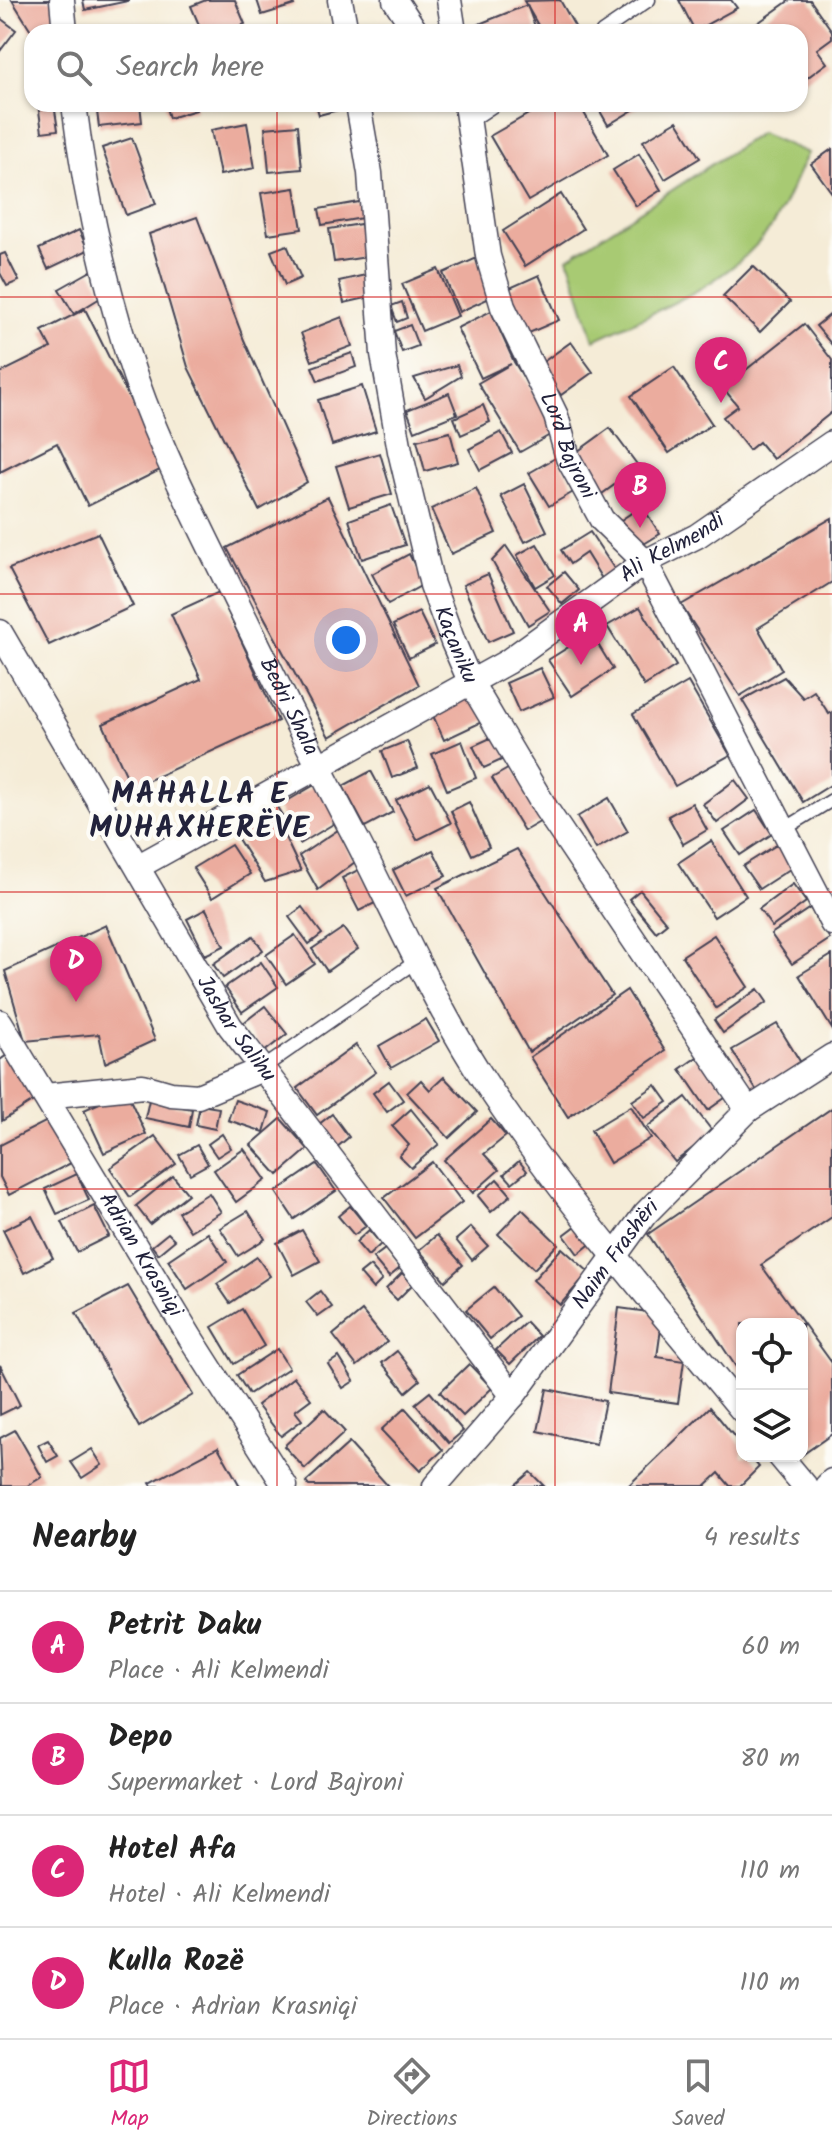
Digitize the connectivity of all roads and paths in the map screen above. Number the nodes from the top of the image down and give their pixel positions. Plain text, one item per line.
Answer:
1 (62, 0) edge
2 (340, 0) edge
3 (395, 0) edge
4 (449, 0) edge
5 (649, 0) edge
6 (64, 24) edge
7 (344, 24) edge
8 (411, 24) edge
9 (453, 24) edge
10 (614, 24) edge
11 (75, 112) edge
12 (359, 112) edge
13 (466, 112) edge
14 (832, 443) edge
15 (645, 562) junction
16 (0, 632) edge
17 (470, 681) junction
18 (318, 765) junction
19 (832, 800) edge
20 (783, 830) junction
21 (139, 866) junction
22 (832, 923) edge
23 (418, 960) junction
24 (0, 1022) edge
25 (832, 1056) edge
26 (260, 1070) junction
27 (45, 1096) junction
28 (748, 1110) junction
29 (615, 1257) junction
30 (513, 1396) junction
31 (736, 1403) edge
32 (785, 1462) edge
33 (832, 1481) edge
34 (285, 1486) edge
35 (435, 1486) edge
36 (805, 1486) edge
37 (827, 1486) edge

1 - 6 street
2 - 7 street
3 - 8 street
4 - 9 street
5 - 10 lane
11 - 18 street, Bedri Shala
12 - 17 street, Kaçaniku
13 - 15 street, Lord Bajroni
14 - 15 street, Ali Kelmendi
15 - 17 street, Ali Kelmendi
15 - 20 street, Lord Bajroni
16 - 21 street, Jashar Salihu
17 - 18 street, Ali Kelmendi
17 - 28 street, Kaçaniku
18 - 21 street, Ali Kelmendi
18 - 23 street, Bedri Shala
19 - 20 lane
20 - 22 street, Lord Bajroni
21 - 26 street, Jashar Salihu
23 - 26 lane
23 - 29 street, Bedri Shala
24 - 27 street, Adrian Krasniqi
25 - 28 street, Naim Frashëri
26 - 27 street
26 - 30 street, Jashar Salihu
27 - 34 street, Adrian Krasniqi
28 - 29 street, Naim Frashëri
29 - 30 street, Naim Frashëri
29 - 31 street, Bedri Shala
30 - 35 street, Naim Frashëri
32 - 36 street
33 - 37 street

